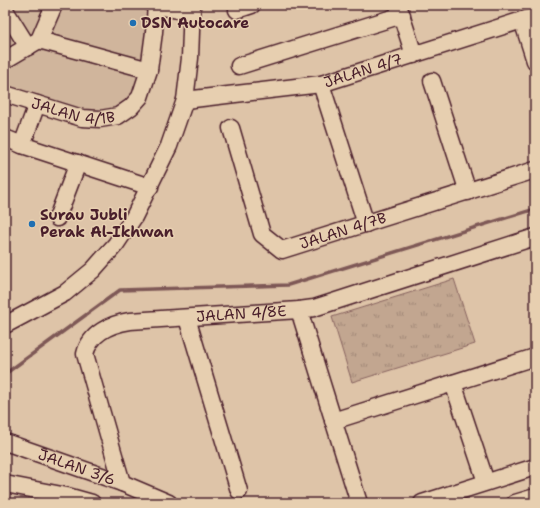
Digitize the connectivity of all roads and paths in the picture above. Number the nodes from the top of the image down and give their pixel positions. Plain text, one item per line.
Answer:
1 (54, 5) edge
2 (155, 5) edge
3 (252, 5) edge
4 (192, 9) edge
5 (5, 10) edge
6 (237, 10) dead end
7 (400, 10) edge
8 (529, 18) edge
9 (33, 43) junction
10 (414, 55) junction
11 (5, 60) edge
12 (535, 61) edge
13 (239, 66) dead end
14 (149, 70) junction
15 (432, 81) dead end
16 (321, 84) junction
17 (5, 94) edge
18 (185, 100) junction
19 (37, 104) junction
20 (230, 128) dead end
21 (5, 138) edge
22 (22, 145) junction
23 (78, 163) junction
24 (535, 170) edge
25 (150, 186) junction
26 (468, 192) junction
27 (57, 218) dead end
28 (366, 224) junction
29 (535, 238) edge
30 (299, 310) junction
31 (187, 318) junction
32 (5, 325) edge
33 (535, 358) edge
34 (453, 383) junction
35 (333, 421) junction
36 (5, 442) edge
37 (535, 467) edge
38 (486, 482) junction
39 (122, 483) junction
40 (5, 485) edge
41 (239, 491) dead end
42 (535, 497) edge
43 (92, 503) edge
44 (169, 503) edge
45 (359, 503) edge
46 (422, 503) edge
47 (515, 503) edge

1 - 9 street
2 - 4 street
2 - 14 street, JALAN 4/1B
3 - 6 street
4 - 18 street
5 - 9 street
7 - 10 street
7 - 13 street
8 - 10 street, JALAN 4/7
8 - 12 street
9 - 11 street
9 - 14 street
10 - 16 street, JALAN 4/7
14 - 19 street, JALAN 4/1B
15 - 26 street
16 - 18 street, JALAN 4/7
16 - 28 street
17 - 19 street, JALAN 4/1B
18 - 25 street
19 - 22 street
20 - 28 street, JALAN 4/7B
21 - 22 street
22 - 23 street
23 - 25 street
23 - 27 street
24 - 26 street, JALAN 4/7B
25 - 32 street
26 - 28 street, JALAN 4/7B
29 - 30 street, JALAN 4/8E
30 - 31 street, JALAN 4/8E
30 - 35 street
31 - 39 street, JALAN 4/8E
31 - 41 street
33 - 34 street
34 - 35 street
34 - 38 street
35 - 45 street
36 - 39 street, JALAN 3/6
37 - 38 street
38 - 46 street
39 - 44 street, JALAN 3/6
40 - 43 street
42 - 47 street

